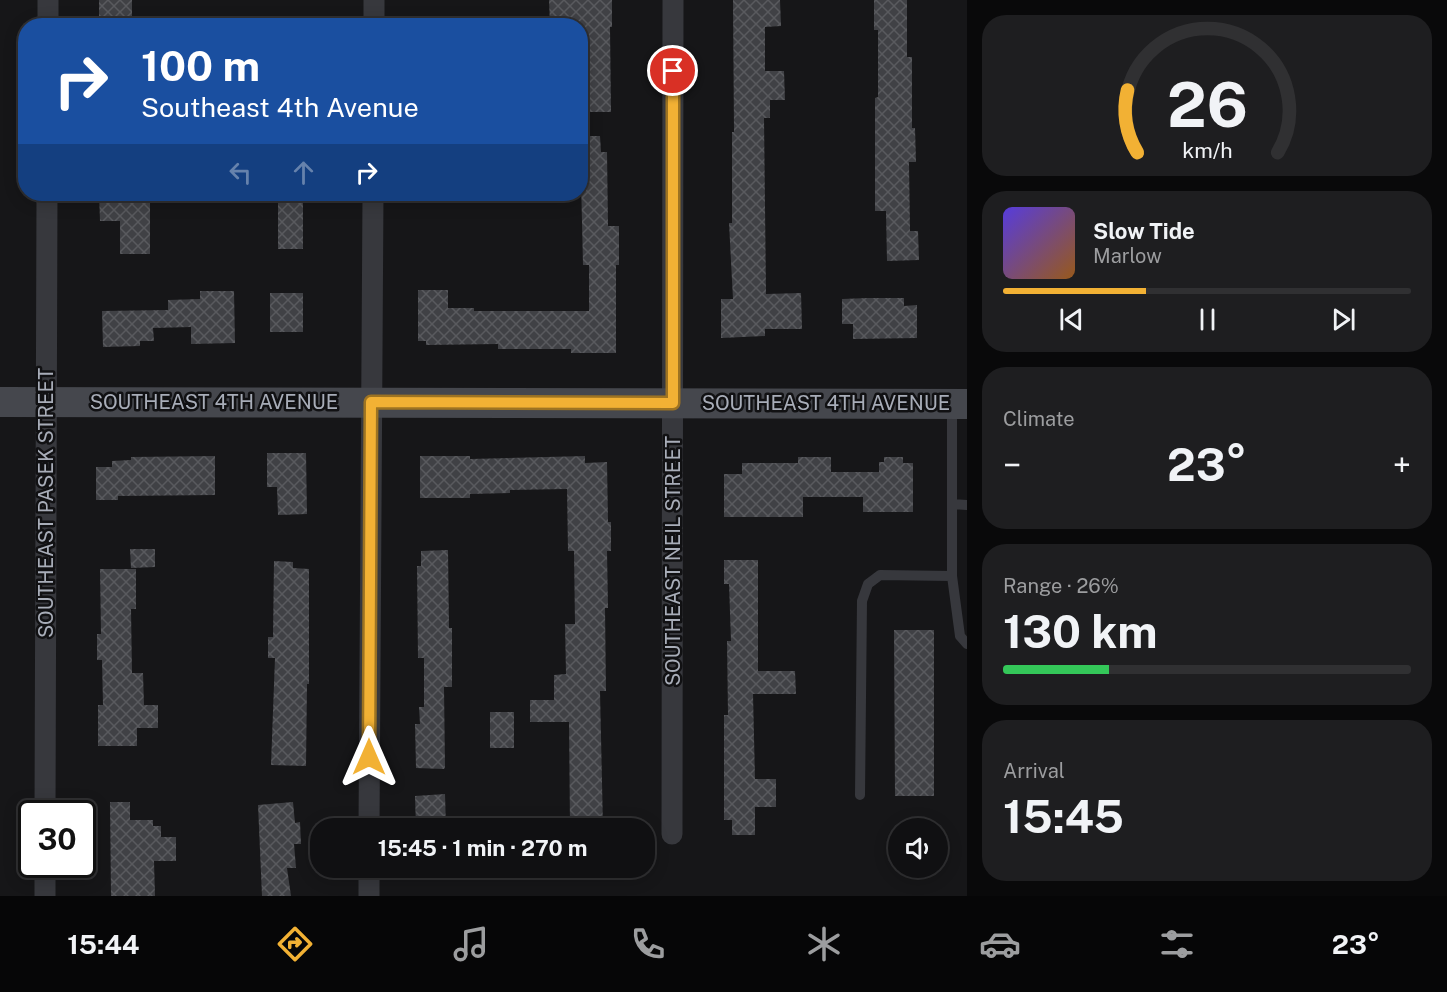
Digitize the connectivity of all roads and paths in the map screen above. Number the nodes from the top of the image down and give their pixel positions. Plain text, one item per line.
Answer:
1 (48, 0) edge
2 (375, 0) edge
3 (673, 0) edge
4 (48, 18) edge
5 (374, 18) edge
6 (47, 201) edge
7 (373, 201) edge
8 (0, 402) edge
9 (46, 402) junction
10 (371, 402) junction
11 (673, 403) junction
12 (959, 404) edge
13 (952, 504) junction
14 (967, 505) edge
15 (952, 576) junction
16 (967, 644) edge
17 (861, 795) dead end
18 (45, 800) edge
19 (369, 818) edge
20 (672, 834) dead end
21 (45, 878) edge
22 (369, 878) edge
23 (45, 896) edge
24 (369, 896) edge

1 - 4 street
2 - 5 street
3 - 11 street, SOUTHEAST NEIL STREET
6 - 9 street, SOUTHEAST PASEK STREET
7 - 10 street
8 - 9 street, SOUTHEAST 4TH AVENUE
9 - 10 street, SOUTHEAST 4TH AVENUE
9 - 18 street, SOUTHEAST PASEK STREET
10 - 11 street, SOUTHEAST 4TH AVENUE
10 - 19 street
11 - 12 street, SOUTHEAST 4TH AVENUE
11 - 20 street, SOUTHEAST NEIL STREET
12 - 13 lane
13 - 14 lane
13 - 15 lane
15 - 16 lane
15 - 17 lane
21 - 23 street
22 - 24 street

